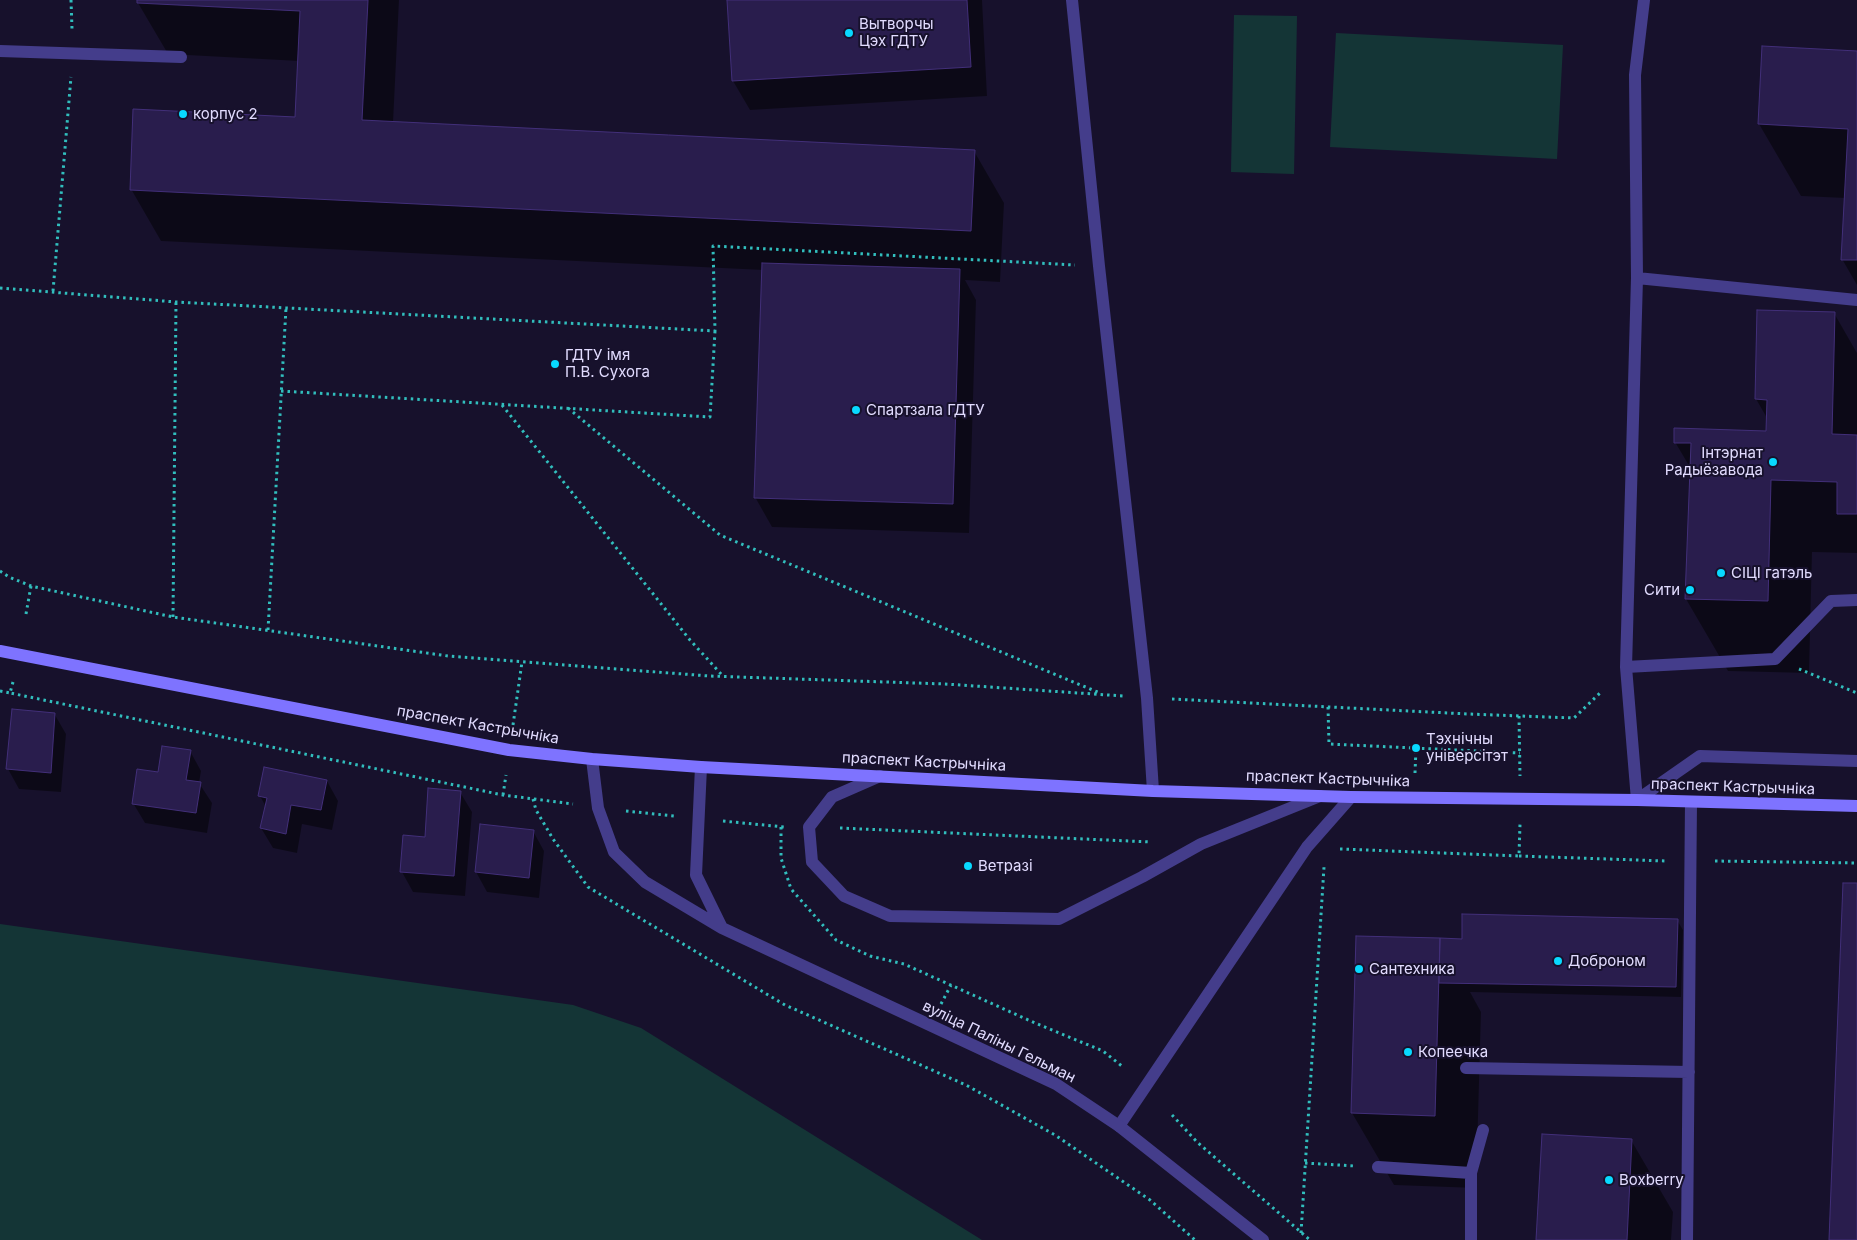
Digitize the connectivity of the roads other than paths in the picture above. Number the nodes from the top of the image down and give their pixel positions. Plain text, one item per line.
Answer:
1 (1072, 0) edge
2 (1644, 0) edge
3 (0, 51) edge
4 (182, 57) dead end
5 (1637, 278) junction
6 (1857, 300) edge
7 (1857, 600) edge
8 (0, 651) edge
9 (1626, 667) junction
10 (592, 759) junction
11 (1857, 761) edge
12 (701, 767) junction
13 (880, 776) junction
14 (1153, 791) junction
15 (1321, 795) junction
16 (1351, 797) junction
17 (1636, 800) junction
18 (1691, 802) junction
19 (1857, 806) edge
20 (722, 928) junction
21 (1466, 1068) dead end
22 (1689, 1072) junction
23 (1119, 1126) junction
24 (1483, 1130) dead end
25 (1378, 1167) road end
26 (1471, 1173) junction
27 (1263, 1240) edge
28 (1470, 1240) edge
29 (1687, 1240) edge

1 - 14 street
2 - 5 street
3 - 4 street
5 - 6 street
5 - 9 street
7 - 9 street
8 - 10 main road, праспект Кастрычніка
9 - 17 street
10 - 12 main road, праспект Кастрычніка
10 - 20 street, вуліца Паліны Гельман
11 - 17 street
12 - 13 main road, праспект Кастрычніка
12 - 20 street
13 - 14 main road, праспект Кастрычніка
13 - 15 street
14 - 15 main road, праспект Кастрычніка
15 - 16 main road, праспект Кастрычніка
16 - 17 main road, праспект Кастрычніка
16 - 23 street
17 - 18 main road, праспект Кастрычніка
18 - 19 main road, праспект Кастрычніка
18 - 22 street
20 - 23 street, вуліца Паліны Гельман
21 - 22 street
22 - 29 street
23 - 27 street, вуліца Паліны Гельман
24 - 26 street
25 - 26 street
26 - 28 street

